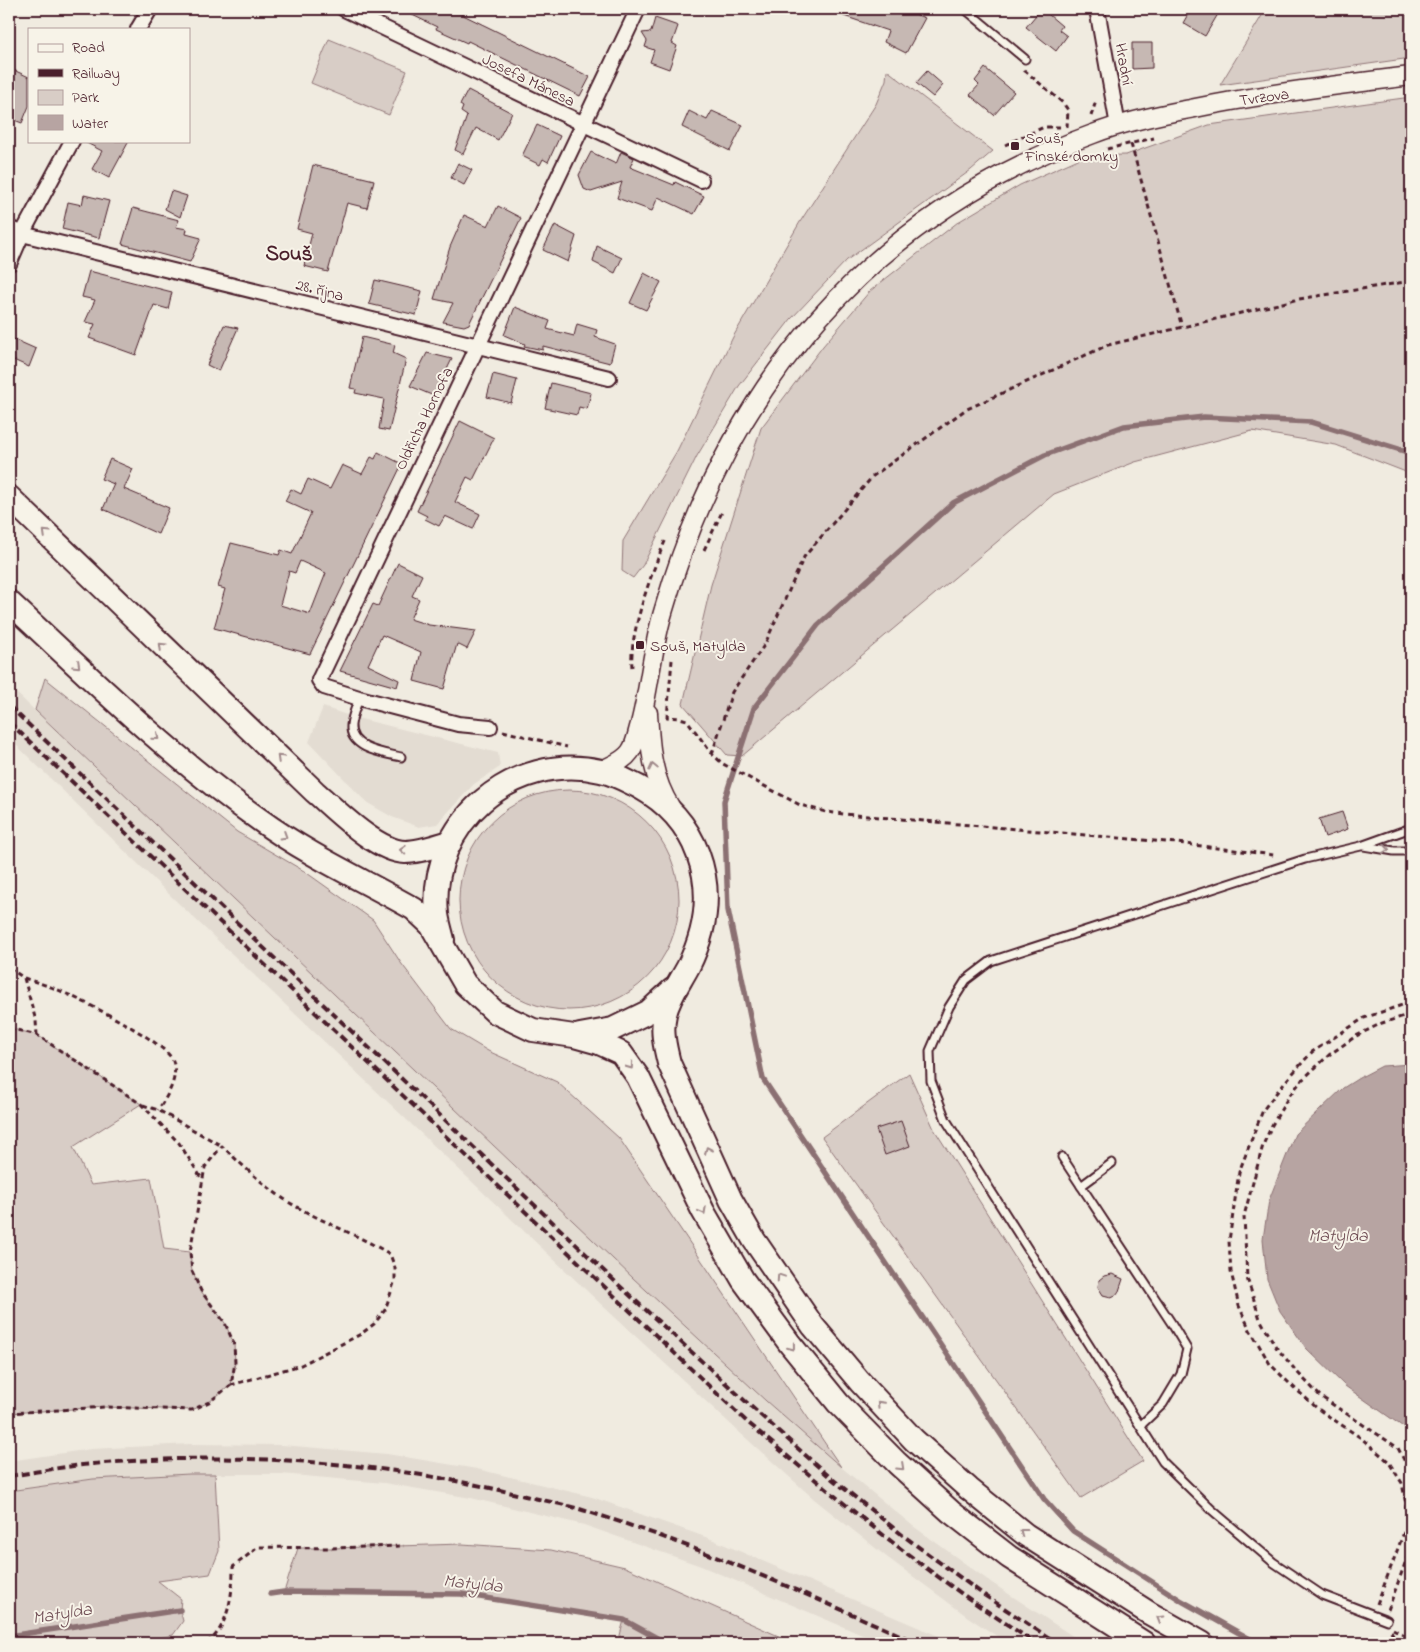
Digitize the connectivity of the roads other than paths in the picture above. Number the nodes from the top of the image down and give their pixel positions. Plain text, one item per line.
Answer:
1 (150, 9) edge
2 (344, 9) edge
3 (638, 9) edge
4 (965, 9) edge
5 (1097, 9) edge
6 (139, 28) edge
7 (1024, 59) dead end
8 (1411, 76) edge
9 (582, 124) junction
10 (1118, 126) junction
11 (71, 142) edge
12 (701, 180) dead end
13 (9, 228) edge
14 (22, 234) junction
15 (9, 264) edge
16 (477, 346) junction
17 (609, 378) dead end
18 (9, 497) edge
19 (9, 602) edge
20 (359, 698) junction
21 (647, 698) junction
22 (490, 728) road end
23 (400, 757) dead end
24 (601, 771) junction
25 (672, 811) junction
26 (1411, 828) edge
27 (450, 842) junction
28 (1361, 846) junction
29 (1411, 851) edge
30 (445, 948) junction
31 (677, 985) junction
32 (574, 1036) junction
33 (1062, 1156) dead end
34 (1112, 1163) dead end
35 (1081, 1186) junction
36 (1140, 1426) junction
37 (1387, 1620) road end
38 (1144, 1643) edge
39 (1202, 1643) edge

1 - 6 street
2 - 9 street, Josefa Mánesa
3 - 9 street, Oldřicha Hornofa
4 - 7 lane
5 - 10 street, Hradní
8 - 10 street, Tvrzova
9 - 12 street, Josefa Mánesa
9 - 16 street, Oldřicha Hornofa
10 - 21 street, Tvrzova
11 - 14 street
13 - 14 street, 28. října
14 - 15 street
14 - 16 street, 28. října
16 - 17 street, 28. října
16 - 20 street, Oldřicha Hornofa
27 -> 18 highway
19 -> 30 highway
20 - 22 street, Oldřicha Hornofa
20 - 23 lane
21 - 24 street
25 -> 21 street
24 - 25 highway
24 - 27 highway
25 - 31 highway
26 - 28 lane
27 - 30 highway
28 -> 29 lane
28 - 36 lane
30 - 32 highway
31 - 32 highway
39 -> 31 highway
32 -> 38 highway
33 - 35 lane
34 - 35 lane
35 - 36 lane
36 - 37 lane

